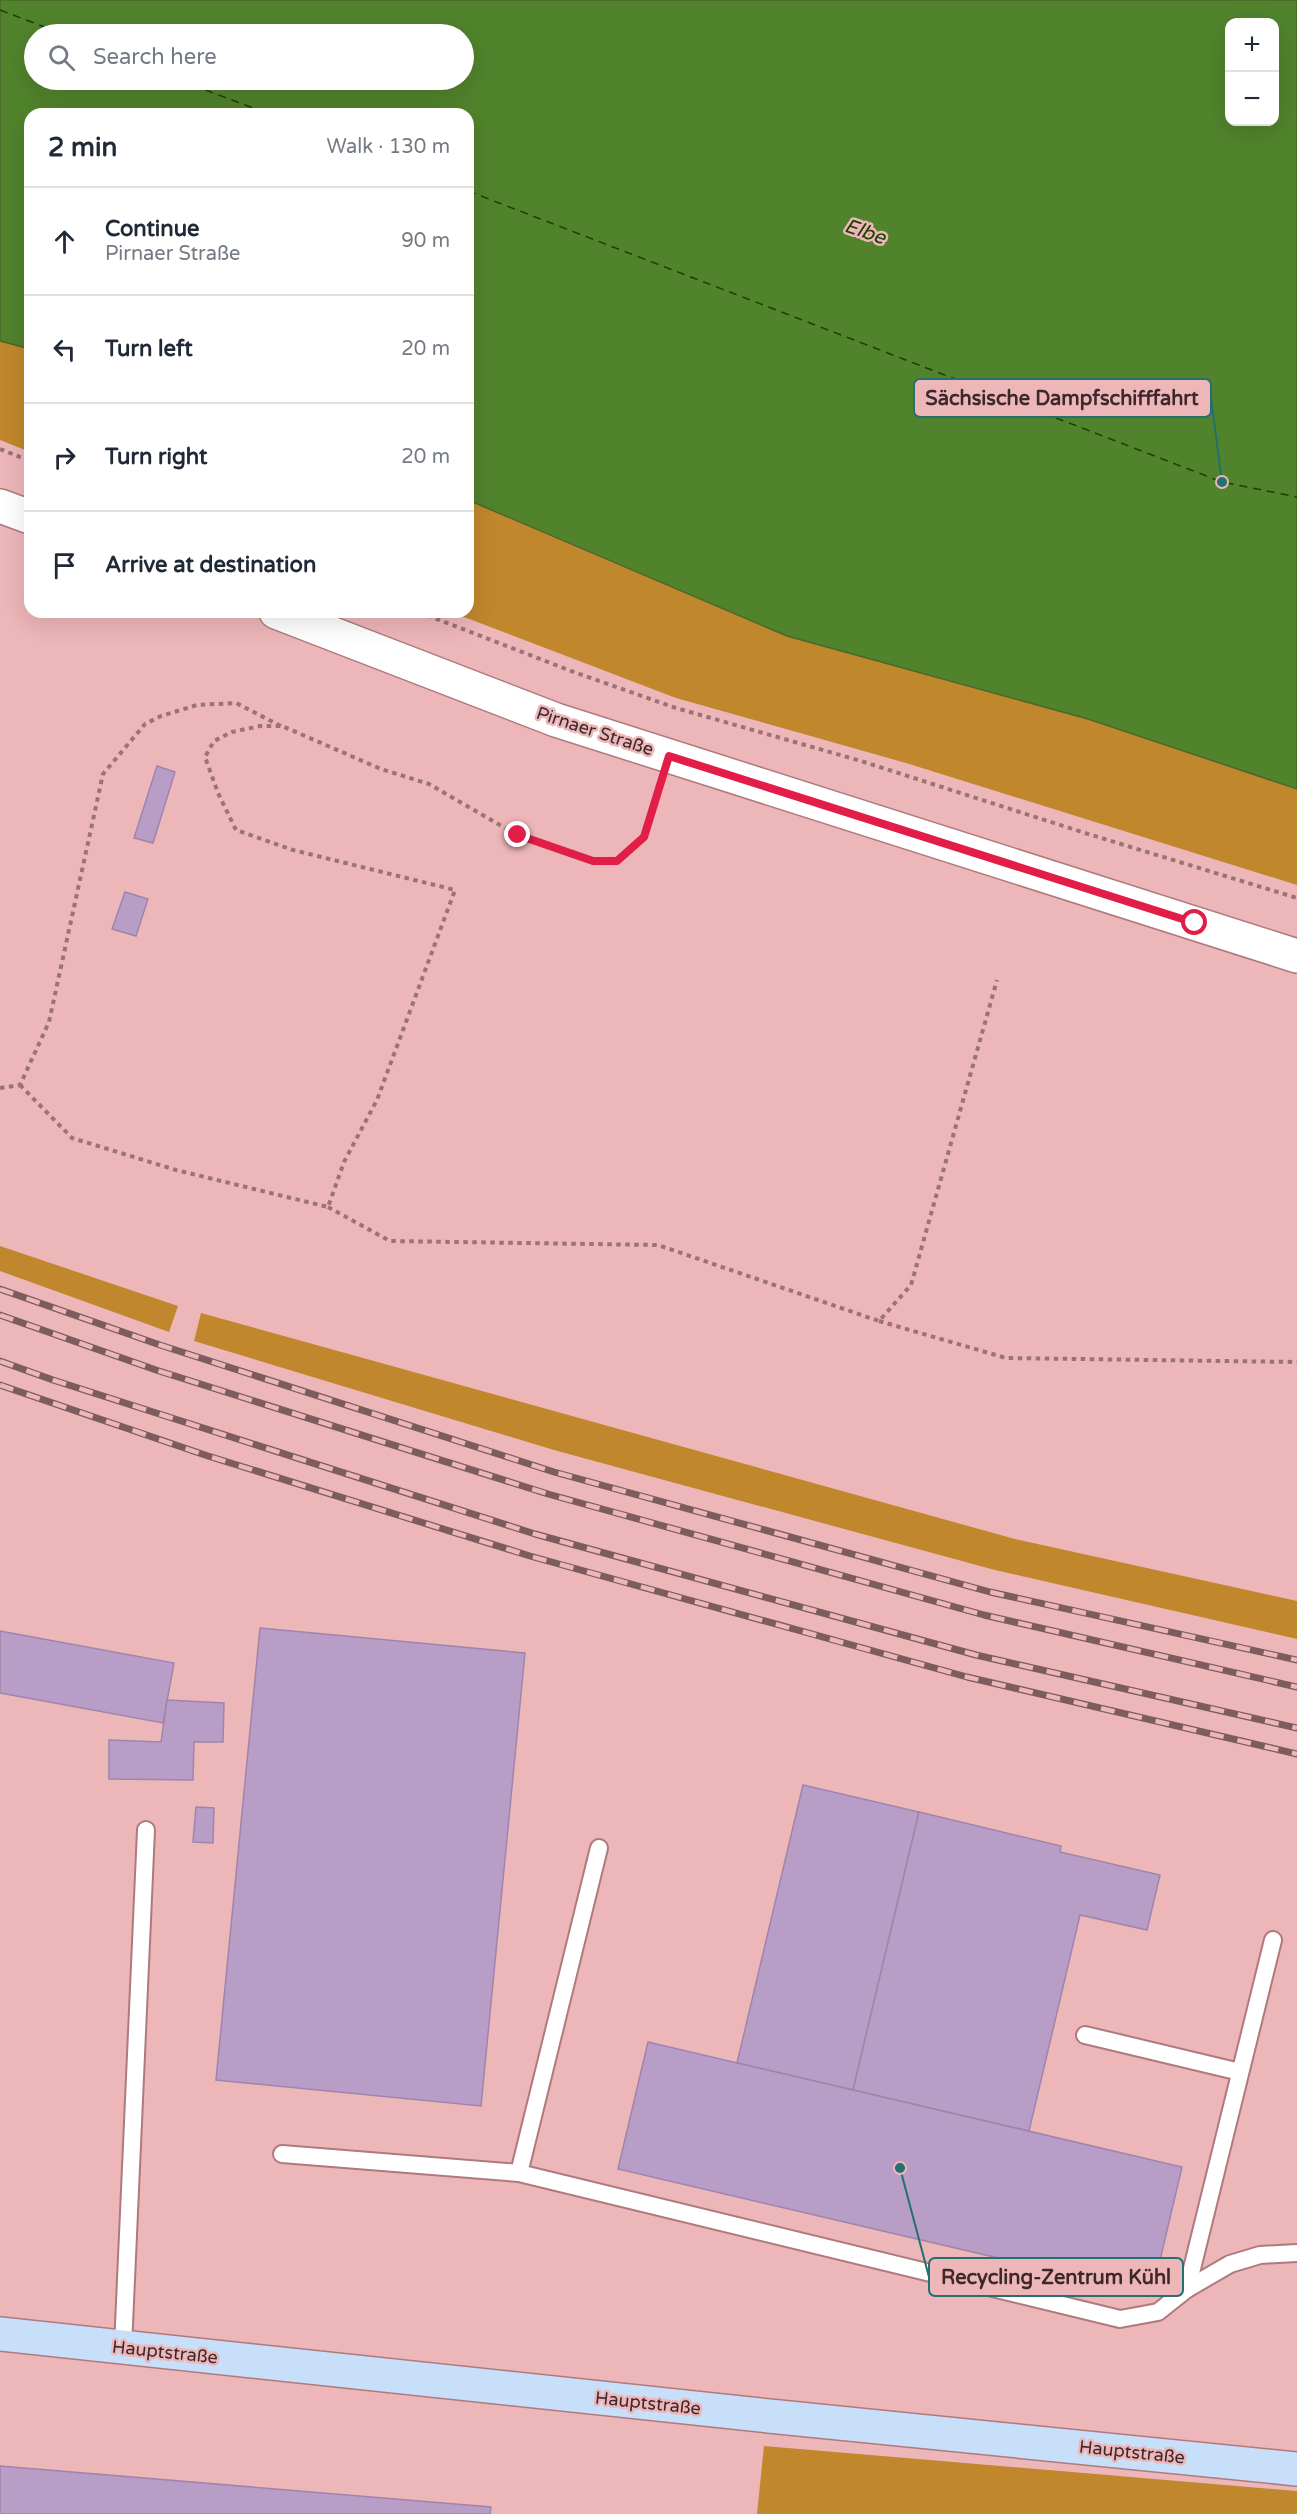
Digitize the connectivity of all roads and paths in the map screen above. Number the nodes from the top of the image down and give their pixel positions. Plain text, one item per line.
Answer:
1 (0, 449) edge
2 (24, 459) edge
3 (0, 506) edge
4 (24, 516) edge
5 (292, 618) edge
6 (434, 618) edge
7 (282, 726) junction
8 (669, 756) junction
9 (1297, 898) edge
10 (1297, 956) edge
11 (997, 980) dead end
12 (20, 1085) junction
13 (0, 1088) edge
14 (328, 1207) junction
15 (879, 1322) junction
16 (1297, 1362) edge
17 (146, 1830) dead end
18 (598, 1848) dead end
19 (1273, 1940) dead end
20 (1085, 2035) dead end
21 (1240, 2072) junction
22 (282, 2154) dead end
23 (519, 2173) junction
24 (1297, 2253) edge
25 (1186, 2289) junction
26 (0, 2334) edge
27 (123, 2347) junction
28 (1297, 2469) edge

1 - 2 path
3 - 4 street
5 - 8 street, Pirnaer Straße
6 - 9 path
7 - 8 path
7 - 12 path
7 - 14 path
8 - 10 street, Pirnaer Straße
11 - 15 path
12 - 13 path
12 - 14 path
14 - 15 path
15 - 16 path
17 - 27 lane
18 - 23 lane
19 - 21 lane
20 - 21 lane
21 - 25 lane
22 - 23 lane
23 - 25 lane
24 - 25 lane
26 - 27 main road, Hauptstraße
27 - 28 main road, Hauptstraße

